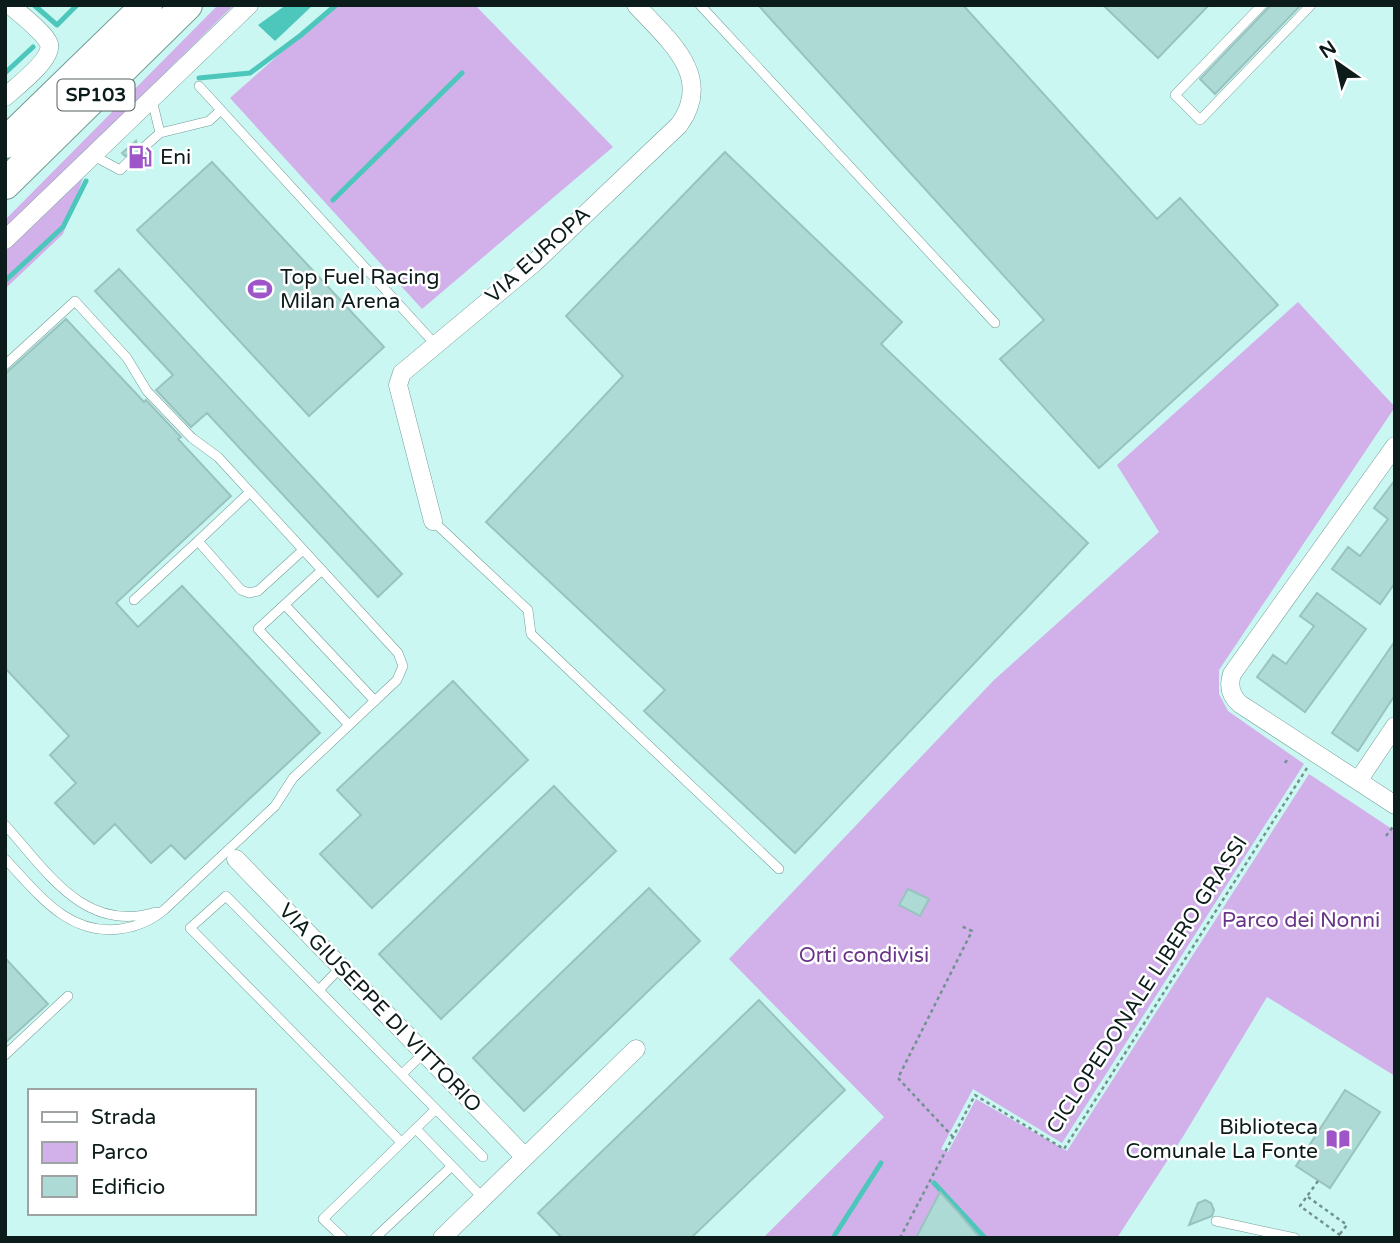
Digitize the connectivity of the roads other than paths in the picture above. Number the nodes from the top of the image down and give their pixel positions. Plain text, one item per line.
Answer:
1 (10, 5) edge
2 (139, 5) edge
3 (147, 5) edge
4 (187, 5) edge
5 (250, 5) edge
6 (636, 5) edge
7 (700, 5) edge
8 (1262, 5) edge
9 (1311, 5) edge
10 (102, 49) junction
11 (199, 86) dead end
12 (5, 97) edge
13 (152, 100) junction
14 (221, 110) junction
15 (160, 133) junction
16 (5, 143) edge
17 (143, 148) dead end
18 (93, 156) junction
19 (129, 161) dead end
20 (5, 184) edge
21 (5, 240) edge
22 (995, 323) dead end
23 (435, 344) junction
24 (5, 365) edge
25 (1395, 446) edge
26 (250, 492) junction
27 (433, 521) joint
28 (198, 541) junction
29 (303, 550) junction
30 (322, 570) junction
31 (134, 600) dead end
32 (285, 605) junction
33 (375, 701) junction
34 (349, 725) junction
35 (1395, 726) edge
36 (1358, 780) junction
37 (1395, 805) edge
38 (5, 825) edge
39 (5, 859) edge
40 (236, 859) dead end
41 (779, 869) dead end
42 (168, 907) junction
43 (341, 967) junction
44 (319, 990) junction
45 (68, 996) dead end
46 (636, 1049) dead end
47 (424, 1053) junction
48 (5, 1055) edge
49 (402, 1074) junction
50 (436, 1109) junction
51 (416, 1129) junction
52 (401, 1142) junction
53 (484, 1157) dead end
54 (525, 1157) junction
55 (452, 1166) junction
56 (483, 1198) junction
57 (1216, 1221) dead end
58 (343, 1238) edge
59 (376, 1238) edge
60 (442, 1238) edge
61 (1295, 1238) edge

1 - 12 street
2 - 10 highway, SP103
3 - 10 highway, SP103
4 - 20 highway, SP103
5 - 13 street
6 - 23 street, VIA EUROPA
7 - 22 lane
8 - 9 lane
10 - 16 highway, SP103
11 - 14 lane
13 - 15 lane
13 - 18 street
14 - 15 lane
14 - 23 lane
15 - 17 lane
18 - 19 lane
18 - 21 street
23 - 27 street, VIA EUROPA
24 - 26 lane
25 - 36 street
26 - 28 lane
26 - 29 lane
27 - 41 lane
28 - 29 lane
28 - 31 lane
29 - 30 lane
30 - 32 lane
30 - 33 lane
32 - 33 lane
32 - 34 lane
33 - 34 lane
34 - 42 lane
35 - 36 street
36 - 37 street
38 - 42 lane
39 - 42 lane
40 - 43 street, VIA GIUSEPPE DI VITTORIO
43 - 44 lane
43 - 47 street, VIA GIUSEPPE DI VITTORIO
44 - 49 lane
44 - 52 lane
45 - 48 lane
46 - 54 street
47 - 49 lane
47 - 54 street, VIA GIUSEPPE DI VITTORIO
49 - 50 lane
50 - 51 lane
50 - 53 lane
51 - 52 lane
51 - 55 lane
52 - 58 lane
54 - 56 street
55 - 56 lane
55 - 59 lane
56 - 60 street
57 - 61 lane

